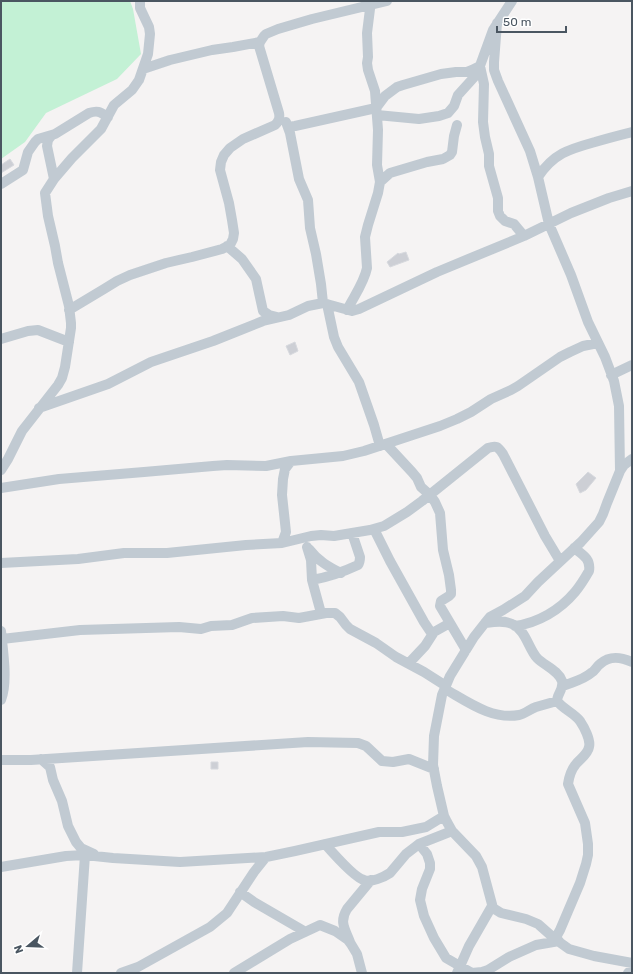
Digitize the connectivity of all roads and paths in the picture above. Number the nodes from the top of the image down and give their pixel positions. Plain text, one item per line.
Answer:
1 (387, 1) edge
2 (512, 1) edge
3 (142, 2) edge
4 (371, 3) edge
5 (497, 23) junction
6 (260, 42) junction
7 (480, 66) junction
8 (143, 69) junction
9 (275, 100) junction
10 (376, 111) junction
11 (108, 116) junction
12 (457, 125) dead end
13 (288, 127) junction
14 (632, 132) edge
15 (52, 135) junction
16 (538, 177) junction
17 (54, 179) junction
18 (380, 182) junction
19 (1, 184) edge
20 (632, 191) edge
21 (549, 224) junction
22 (524, 236) junction
23 (227, 246) junction
24 (325, 304) junction
25 (69, 310) junction
26 (347, 310) junction
27 (279, 317) junction
28 (1, 339) edge
29 (69, 342) junction
30 (598, 343) junction
31 (632, 365) edge
32 (611, 375) junction
33 (39, 408) junction
34 (383, 445) junction
35 (632, 459) edge
36 (291, 461) junction
37 (1, 470) edge
38 (620, 471) junction
39 (1, 488) edge
40 (430, 494) junction
41 (374, 529) junction
42 (352, 533) junction
43 (297, 540) junction
44 (282, 543) junction
45 (307, 547) junction
46 (574, 548) junction
47 (560, 561) junction
48 (1, 563) edge
49 (341, 573) junction
50 (312, 580) junction
51 (320, 613) junction
52 (450, 623) junction
53 (485, 623) junction
54 (515, 626) junction
55 (432, 634) junction
56 (2, 635) edge
57 (466, 650) junction
58 (632, 662) edge
59 (409, 663) junction
60 (563, 686) junction
61 (446, 687) junction
62 (1, 700) edge
63 (557, 701) junction
64 (40, 759) junction
65 (1, 760) edge
66 (434, 769) junction
67 (444, 816) junction
68 (452, 831) junction
69 (325, 844) junction
70 (419, 844) junction
71 (85, 855) junction
72 (97, 856) junction
73 (266, 857) junction
74 (1, 867) edge
75 (371, 880) junction
76 (240, 892) junction
77 (492, 906) junction
78 (304, 931) junction
79 (557, 940) junction
80 (351, 944) junction
81 (632, 963) edge
82 (458, 969) edge
83 (632, 969) edge
84 (134, 970) edge
85 (77, 973) edge
86 (121, 973) edge
87 (234, 973) edge
88 (362, 973) edge
89 (472, 973) edge
90 (628, 973) edge

1 - 4 street
2 - 5 street
3 - 8 street
4 - 6 street
4 - 10 street
5 - 7 street
5 - 16 street
6 - 8 street
6 - 9 street
7 - 10 street
7 - 10 street
7 - 22 street
8 - 11 street
9 - 13 street
9 - 23 street
10 - 13 street
10 - 18 street
11 - 15 street
11 - 17 street
12 - 18 street
13 - 24 street
14 - 16 street
15 - 17 street
15 - 19 street
16 - 21 street
17 - 25 street
18 - 26 street
20 - 21 street
21 - 22 street
21 - 30 street
22 - 26 street
23 - 25 street
23 - 27 street
24 - 26 street
24 - 27 street
24 - 34 street
25 - 29 street
27 - 33 street
28 - 29 street
29 - 33 street
30 - 32 street
30 - 34 street
31 - 32 street
32 - 38 street
33 - 37 street
34 - 36 street
34 - 40 street
35 - 38 street
36 - 39 street
36 - 44 street
38 - 46 street
40 - 41 street
40 - 47 street
40 - 52 street
41 - 42 street
41 - 55 street
42 - 43 street
42 - 49 street
43 - 44 street
43 - 45 street
44 - 48 street
45 - 49 street
45 - 50 street
46 - 47 street
46 - 54 street
47 - 53 street
49 - 50 street
50 - 51 street
51 - 56 street
51 - 59 street
52 - 55 street
52 - 57 street
53 - 54 street
53 - 57 street
54 - 60 street
55 - 59 street
56 - 62 street
57 - 61 street
58 - 60 street
59 - 61 street
60 - 63 street
61 - 63 street
61 - 66 street
63 - 79 street
64 - 65 street
64 - 66 street
64 - 72 street
66 - 67 street
67 - 68 street
67 - 69 street
68 - 70 street
68 - 77 street
69 - 73 street
69 - 75 street
70 - 75 street
70 - 82 street
71 - 72 street
71 - 74 street
71 - 85 street
72 - 73 street
73 - 76 street
75 - 80 street
76 - 78 street
76 - 84 street
77 - 79 street
77 - 82 street
78 - 80 street
78 - 87 street
79 - 81 street
79 - 89 street
80 - 88 street
82 - 89 street
83 - 90 street
84 - 86 street

